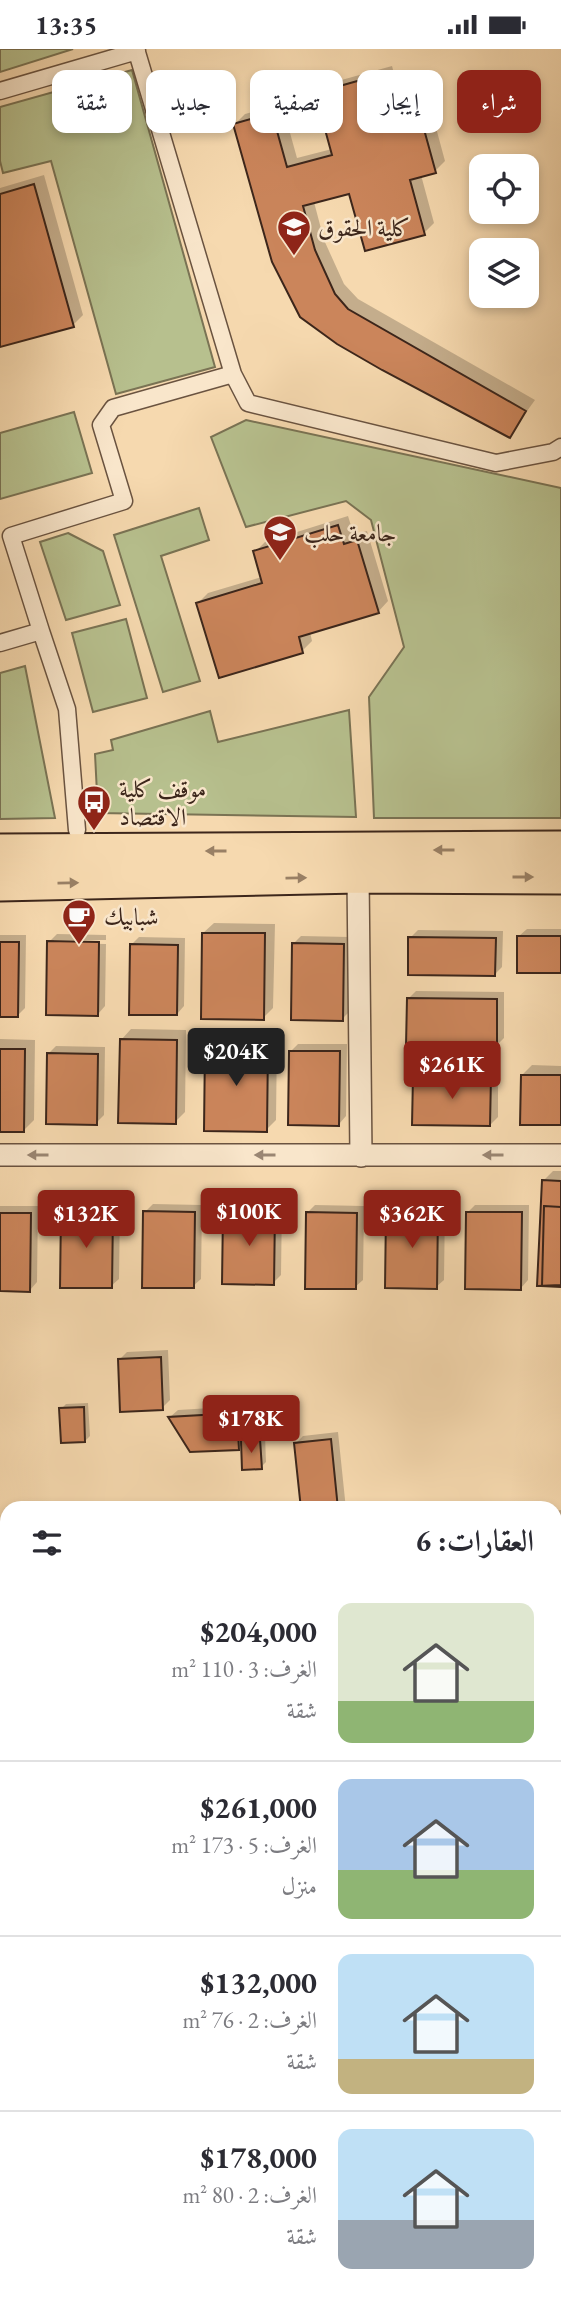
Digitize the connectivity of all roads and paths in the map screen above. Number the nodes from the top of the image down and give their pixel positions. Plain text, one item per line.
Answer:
1 (137, 50) edge
2 (0, 91) edge
3 (233, 374) junction
4 (561, 447) edge
5 (6, 537) edge
6 (41, 631) junction
7 (0, 643) edge
8 (77, 830) dead end
9 (561, 848) edge
10 (0, 851) edge
11 (358, 876) junction
12 (561, 877) edge
13 (0, 884) edge
14 (0, 1155) edge
15 (561, 1155) edge
16 (361, 1156) junction

1 - 2 street
1 - 3 street
3 - 4 street
3 - 5 street
5 - 6 street
6 - 7 street
6 - 8 street
9 -> 10 main road
11 -> 12 main road
13 -> 11 main road
11 - 16 street
16 -> 14 street
15 -> 16 street

